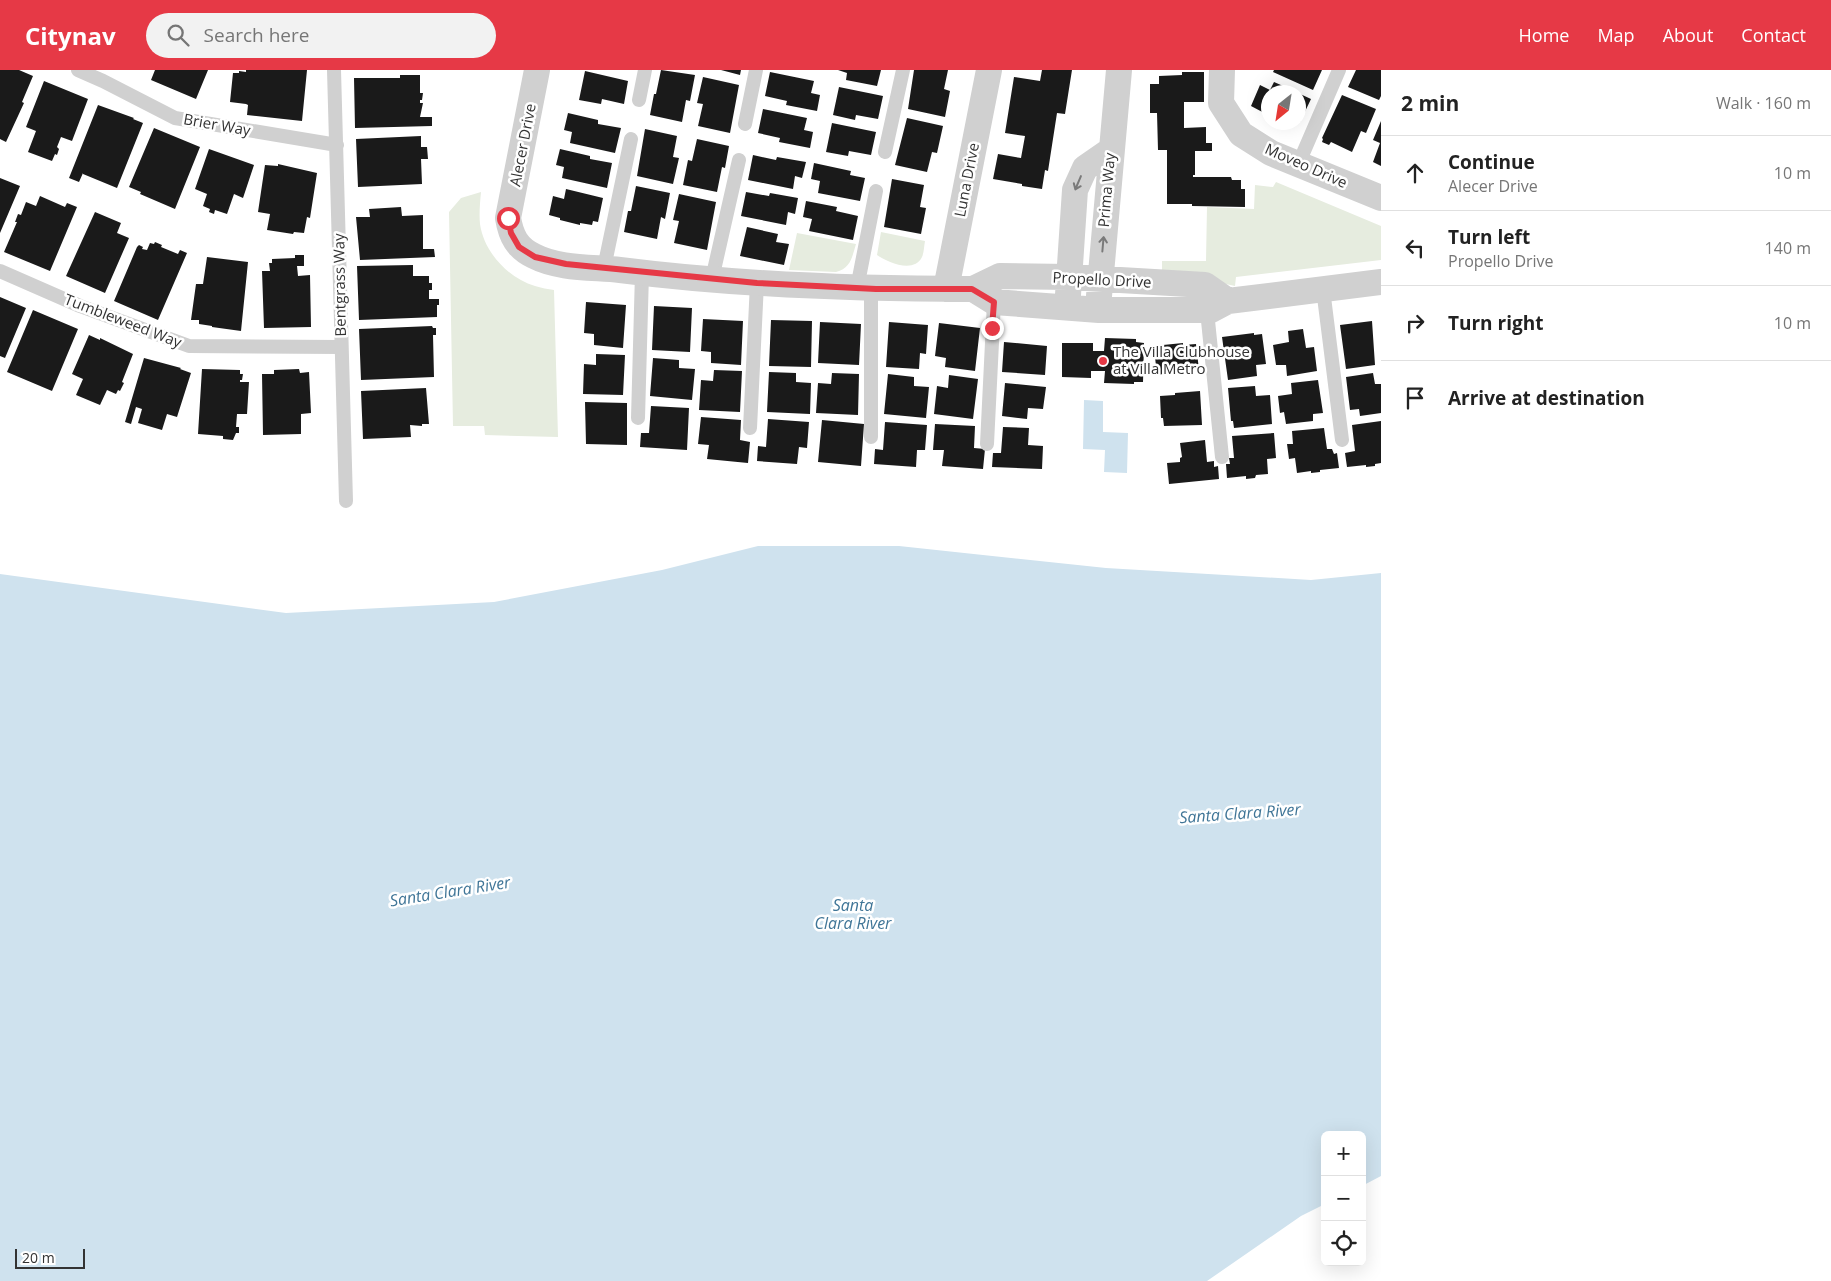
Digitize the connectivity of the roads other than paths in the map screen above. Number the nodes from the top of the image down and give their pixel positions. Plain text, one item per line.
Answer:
1 (78, 70) edge
2 (334, 70) edge
3 (538, 70) edge
4 (644, 70) edge
5 (756, 70) edge
6 (902, 70) edge
7 (989, 70) edge
8 (1119, 70) edge
9 (1222, 70) edge
10 (1339, 70) edge
11 (639, 100) dead end
12 (746, 124) dead end
13 (631, 139) dead end
14 (337, 145) junction
15 (1111, 150) junction
16 (885, 152) dead end
17 (738, 160) dead end
18 (1298, 165) junction
19 (876, 190) dead end
20 (1381, 198) edge
21 (519, 247) joint
22 (604, 268) junction
23 (0, 271) edge
24 (642, 273) junction
25 (1068, 278) junction
26 (712, 279) junction
27 (1100, 279) junction
28 (1381, 282) edge
29 (757, 283) junction
30 (864, 289) junction
31 (946, 289) junction
32 (1323, 289) junction
33 (983, 296) junction
34 (1217, 306) junction
35 (1068, 308) junction
36 (1099, 310) junction
37 (341, 347) junction
38 (638, 418) dead end
39 (750, 428) dead end
40 (871, 437) dead end
41 (1342, 440) dead end
42 (987, 444) dead end
43 (1222, 457) dead end
44 (346, 501) dead end

1 - 14 lane, Brier Way
2 - 14 lane, Bentgrass Way
3 - 21 street, Alecer Drive
4 - 11 lane
5 - 12 lane
6 - 16 lane
7 - 31 street, Luna Drive
8 - 15 street, Prima Way
9 - 18 street, Moveo Drive
10 - 18 lane
13 - 22 lane
14 - 37 lane, Bentgrass Way
15 -> 25 street
27 -> 15 street, Prima Way
17 - 26 lane
18 - 20 street, Moveo Drive
19 - 30 lane
21 - 22 street, Propello Drive
22 - 24 street, Propello Drive
23 - 37 lane, Tumbleweed Way
24 - 26 street, Propello Drive
24 - 38 lane
25 - 27 street, Propello Drive
25 - 33 street, Propello Drive
25 - 35 street
26 - 29 street, Propello Drive
27 - 34 street, Propello Drive
27 - 36 street, Prima Way
28 - 32 street, Propello Drive
29 - 30 street, Propello Drive
29 - 39 lane
30 - 31 street, Propello Drive
30 - 40 lane
31 - 33 street, Propello Drive
32 - 34 street, Propello Drive
32 - 41 lane
33 - 35 street, Propello Drive
33 - 42 lane
34 - 36 street, Propello Drive
34 - 43 lane
35 - 36 street, Propello Drive
37 - 44 lane, Bentgrass Way

